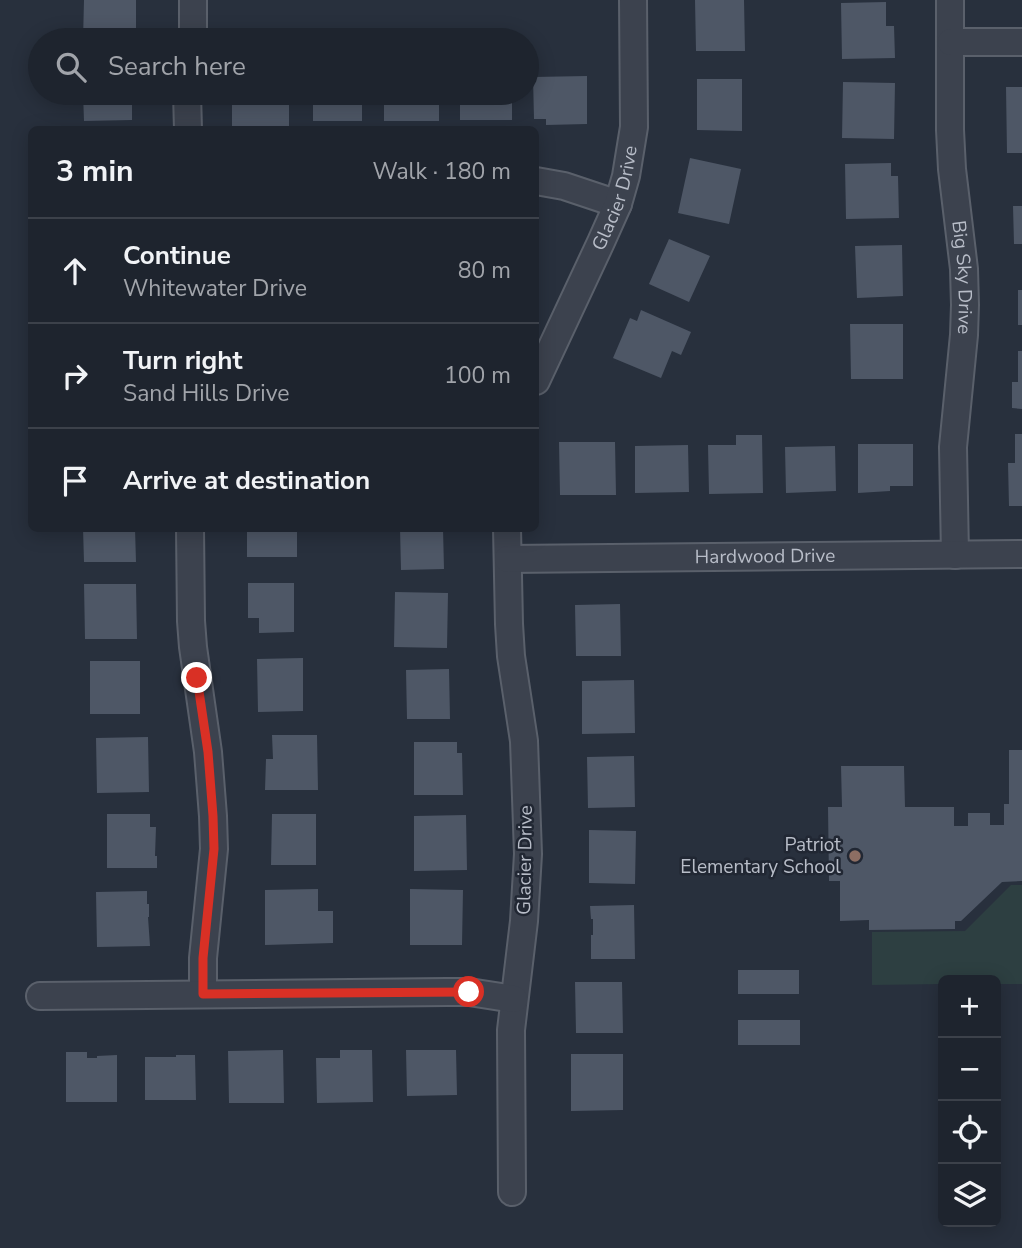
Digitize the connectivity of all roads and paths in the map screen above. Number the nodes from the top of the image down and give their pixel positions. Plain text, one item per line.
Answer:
1 (193, 0) edge
2 (633, 0) edge
3 (950, 0) edge
4 (193, 28) edge
5 (1022, 42) edge
6 (951, 43) junction
7 (187, 105) edge
8 (188, 126) edge
9 (539, 182) edge
10 (618, 204) junction
11 (539, 375) edge
12 (190, 532) edge
13 (507, 532) edge
14 (1022, 554) edge
15 (955, 555) junction
16 (508, 559) junction
17 (203, 994) junction
18 (40, 996) dead end
19 (514, 999) junction
20 (512, 1192) dead end

1 - 4 street
2 - 10 street, Glacier Drive
3 - 6 street, Big Sky Drive
5 - 6 street
6 - 15 street, Big Sky Drive
7 - 8 street
9 - 10 street
10 - 11 street, Glacier Drive
12 - 17 street
13 - 16 street, Glacier Drive
14 - 15 street, Hardwood Drive
15 - 16 street, Hardwood Drive
16 - 19 street, Glacier Drive
17 - 18 street
17 - 19 street
19 - 20 street, Glacier Drive

